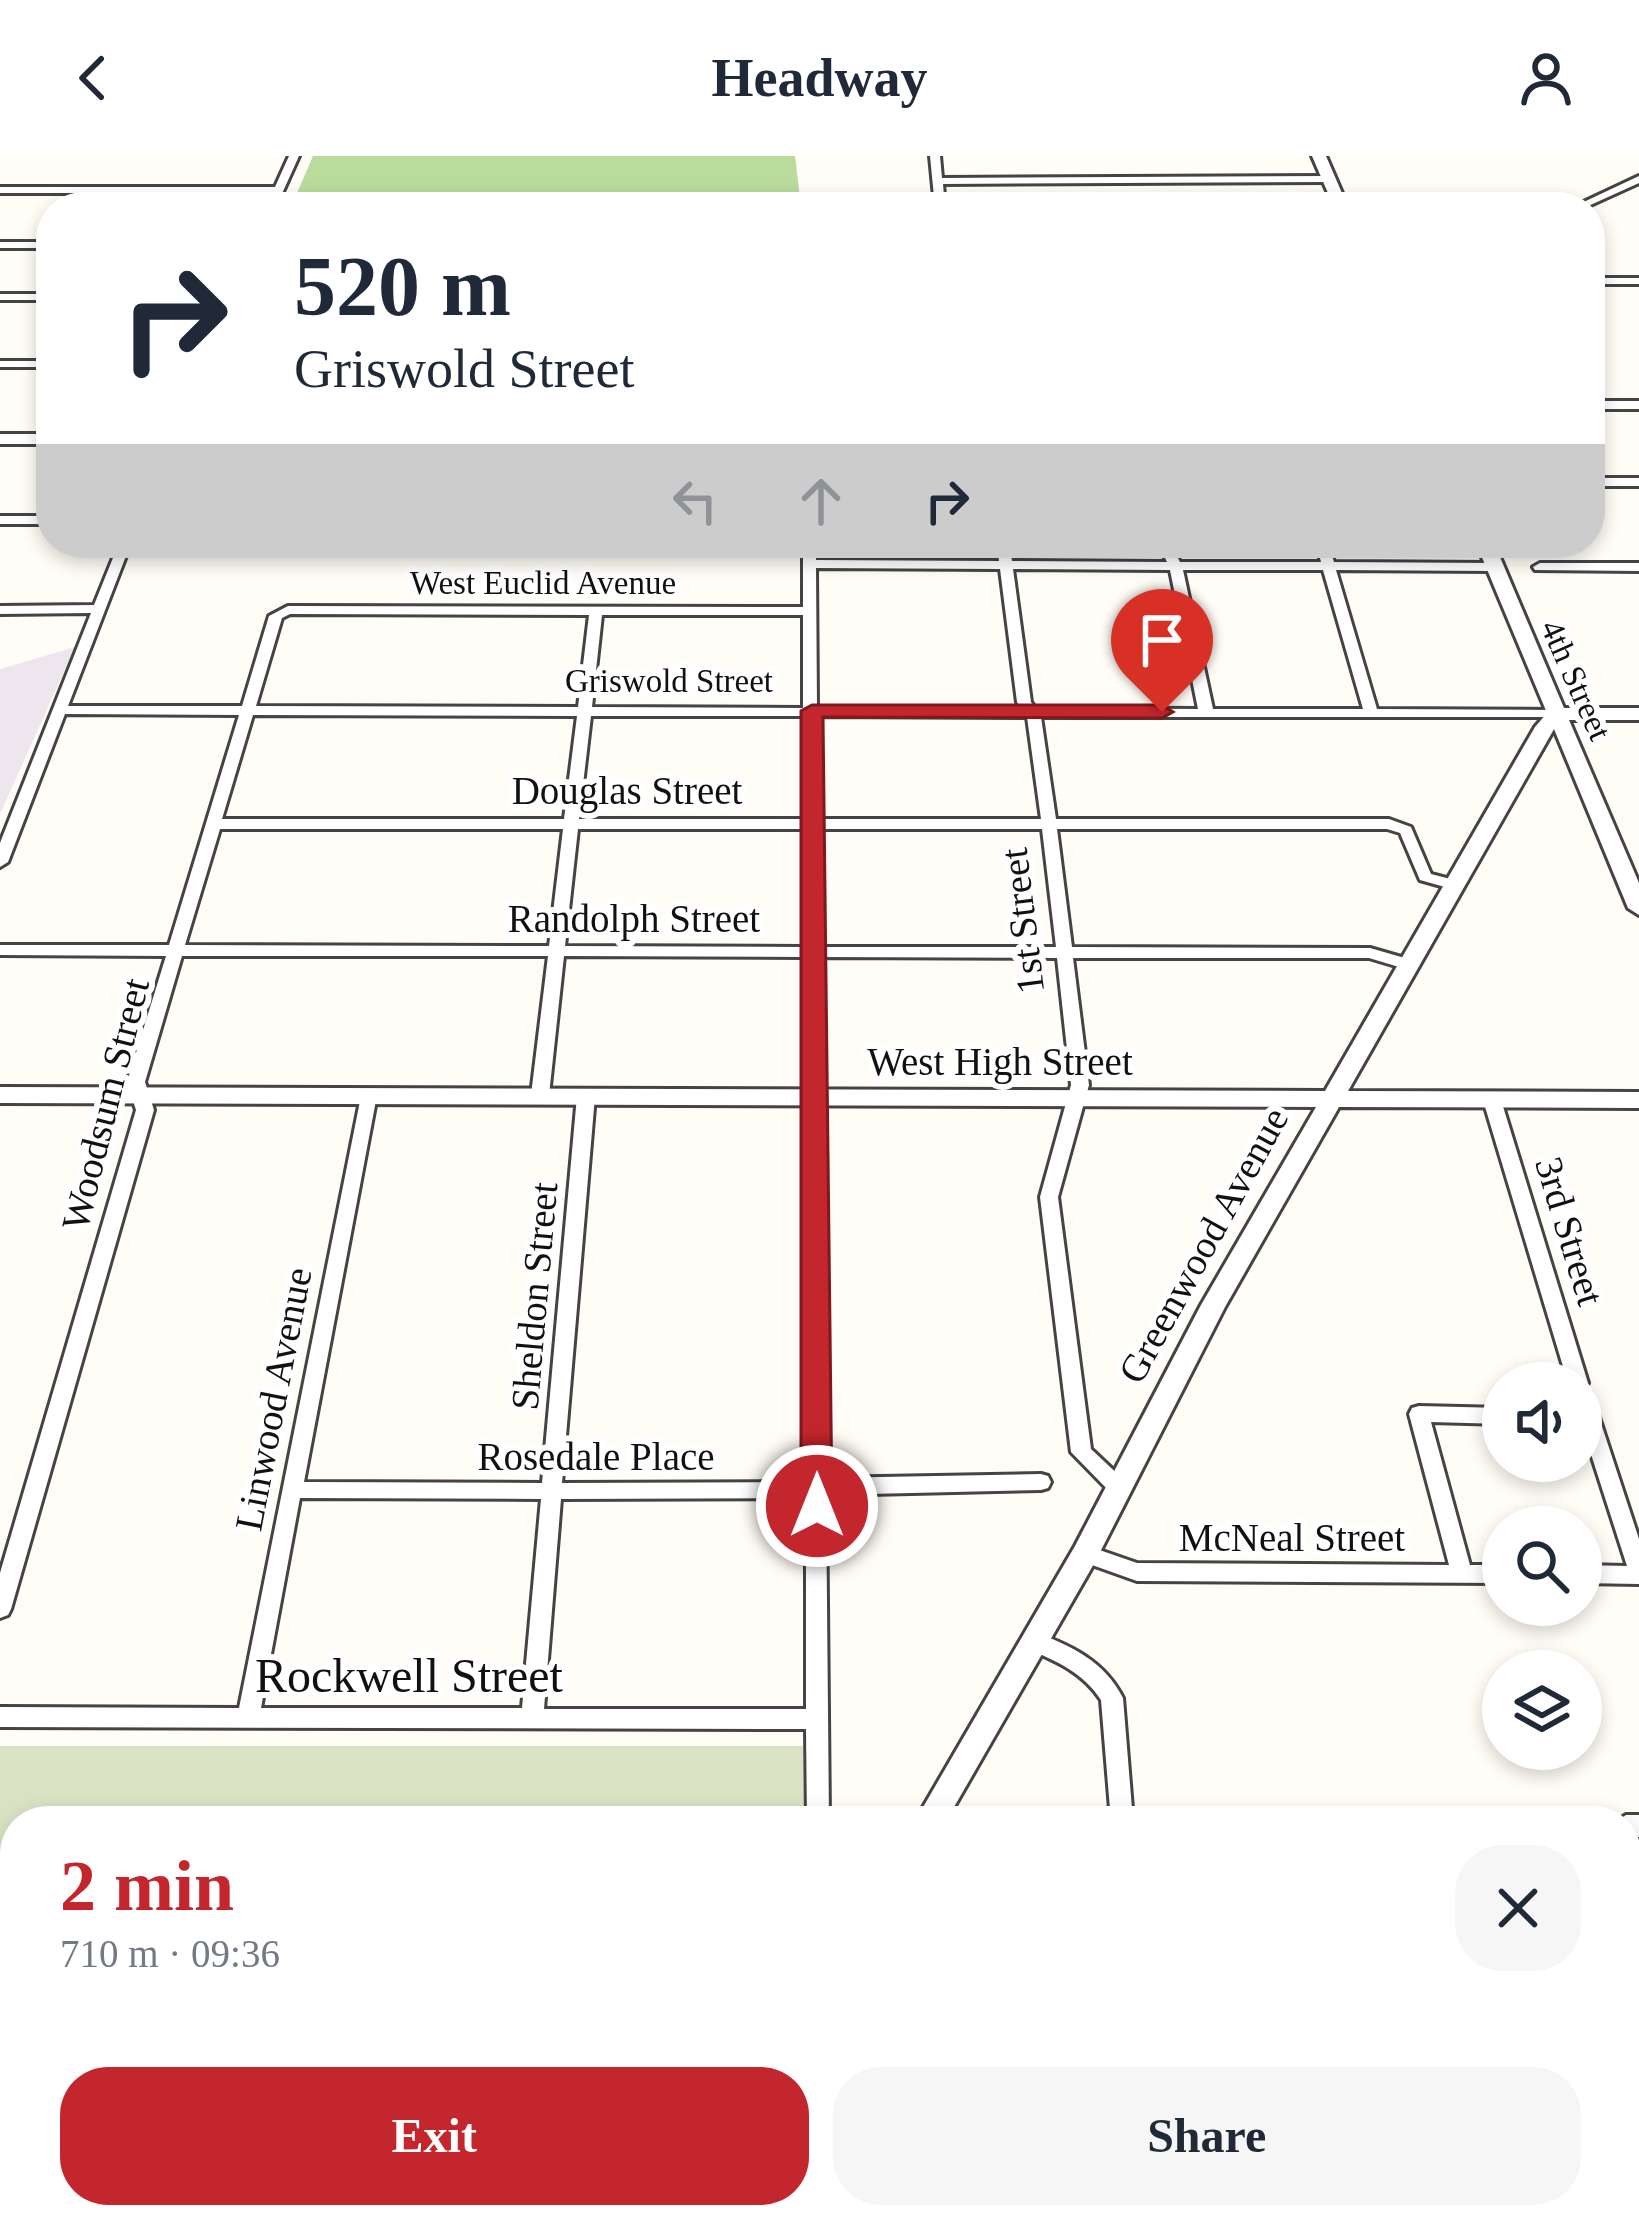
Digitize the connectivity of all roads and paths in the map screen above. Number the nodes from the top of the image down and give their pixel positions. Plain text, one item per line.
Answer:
1 (294, 156) edge
2 (935, 156) edge
3 (1319, 156) edge
4 (1328, 178) junction
5 (1639, 179) edge
6 (938, 181) junction
7 (0, 190) edge
8 (278, 190) joint
9 (939, 192) edge
10 (1334, 192) edge
11 (1605, 195) edge
12 (0, 245) edge
13 (36, 245) edge
14 (1605, 279) edge
15 (1639, 280) edge
16 (0, 297) edge
17 (36, 297) edge
18 (0, 364) edge
19 (36, 364) edge
20 (1605, 405) edge
21 (1639, 405) edge
22 (0, 439) edge
23 (36, 439) edge
24 (1605, 482) edge
25 (1639, 482) edge
26 (0, 520) edge
27 (36, 520) edge
28 (119, 558) edge
29 (810, 558) edge
30 (1005, 558) edge
31 (1172, 558) edge
32 (1325, 558) edge
33 (1492, 558) edge
34 (810, 564) junction
35 (1006, 565) junction
36 (1176, 566) junction
37 (1326, 566) junction
38 (1495, 566) junction
39 (1540, 567) dead end
40 (1639, 567) edge
41 (98, 609) junction
42 (0, 610) edge
43 (596, 610) junction
44 (810, 611) junction
45 (276, 616) joint
46 (59, 710) junction
47 (585, 710) junction
48 (248, 711) junction
49 (812, 711) junction
50 (1030, 711) junction
51 (1206, 712) junction
52 (1371, 713) junction
53 (1557, 714) junction
54 (1639, 714) edge
55 (8, 823) edge
56 (574, 823) junction
57 (216, 824) junction
58 (814, 824) junction
59 (1050, 824) junction
60 (0, 862) edge
61 (1452, 884) junction
62 (1639, 908) edge
63 (0, 950) edge
64 (178, 951) junction
65 (559, 951) junction
66 (815, 951) junction
67 (1065, 952) junction
68 (1409, 965) junction
69 (0, 1095) edge
70 (140, 1095) junction
71 (368, 1095) junction
72 (540, 1095) junction
73 (586, 1096) junction
74 (813, 1096) junction
75 (1078, 1098) junction
76 (1332, 1098) junction
77 (1492, 1100) junction
78 (1639, 1100) edge
79 (1572, 1362) edge
80 (1482, 1416) edge
81 (1602, 1467) edge
82 (1041, 1482) dead end
83 (816, 1487) junction
84 (1119, 1488) junction
85 (293, 1490) junction
86 (554, 1492) junction
87 (1084, 1554) junction
88 (1639, 1573) edge
89 (1462, 1574) junction
90 (1482, 1574) edge
91 (1602, 1574) edge
92 (0, 1609) edge
93 (1034, 1641) junction
94 (532, 1716) junction
95 (0, 1717) edge
96 (248, 1717) junction
97 (818, 1719) junction
98 (818, 1806) edge
99 (939, 1806) edge
100 (1121, 1806) edge

1 - 8 street
2 - 6 street
3 - 4 street
4 - 6 street
4 - 10 street
5 - 11 street
6 - 9 street
7 - 8 street
12 - 13 street
14 - 15 street
16 - 17 street
18 - 19 street
20 - 21 street
22 - 23 street
24 - 25 street
26 - 27 street
28 - 41 street
29 - 34 street
30 - 35 street, 1st Street
31 - 36 street
32 - 37 street
33 - 38 street, 4th Street
34 - 35 street
34 - 44 street
35 - 36 street
35 - 50 street, 1st Street
36 - 37 street
36 - 51 street
37 - 38 street
37 - 52 street
38 - 53 street, 4th Street
39 - 40 street
41 - 42 street
41 - 46 street
43 - 44 street, West Euclid Avenue
43 - 45 street, West Euclid Avenue
43 - 47 street
44 - 49 street
45 - 48 street, Woodsum Street
46 - 48 street, Griswold Street
46 - 55 street
47 - 48 street, Griswold Street
47 - 49 street, Griswold Street
47 - 56 street
48 - 57 street, Woodsum Street
49 - 50 street, Griswold Street
49 - 58 street
50 - 51 street, Griswold Street
50 - 59 street, 1st Street
51 - 52 street, Griswold Street
52 - 53 street, Griswold Street
53 - 54 street, Griswold Street
53 - 61 street, Greenwood Avenue
53 - 62 street, 4th Street
55 - 60 street
56 - 57 street, Douglas Street
56 - 58 street, Douglas Street
56 - 65 street
57 - 64 street, Woodsum Street
58 - 59 street, Douglas Street
58 - 66 street
59 - 61 street, Douglas Street
59 - 67 street, 1st Street
61 - 68 street, Greenwood Avenue
63 - 64 street, Randolph Street
64 - 65 street, Randolph Street
64 - 70 street, Woodsum Street
65 - 66 street, Randolph Street
65 - 72 street
66 - 67 street, Randolph Street
66 - 74 street
67 - 68 street, Randolph Street
67 - 75 street, 1st Street
68 - 76 street, Greenwood Avenue
69 - 70 street, West High Street
70 - 71 street, West High Street
70 - 92 street, Woodsum Street
71 - 72 street, West High Street
71 - 85 street, Linwood Avenue
72 - 73 street, West High Street
73 - 74 street, West High Street
73 - 86 street, Sheldon Street
74 - 75 street, West High Street
74 - 83 street
75 - 76 street, West High Street
75 - 84 street, 1st Street
76 - 77 street, West High Street
76 - 84 street, Greenwood Avenue
77 - 78 street, West High Street
77 - 79 street, 3rd Street
80 - 89 street
81 - 88 street
82 - 83 street, Rosedale Place
83 - 86 street, Rosedale Place
83 - 97 street
84 - 87 street, Greenwood Avenue
85 - 86 street, Rosedale Place
85 - 96 street, Linwood Avenue
86 - 94 street, Sheldon Street
87 - 89 street, McNeal Street
87 - 93 street, Greenwood Avenue
88 - 91 street
89 - 90 street, McNeal Street
93 - 99 street, Greenwood Avenue
93 - 100 street
94 - 96 street, Rockwell Street
94 - 97 street, Rockwell Street
95 - 96 street, Rockwell Street
97 - 98 street

